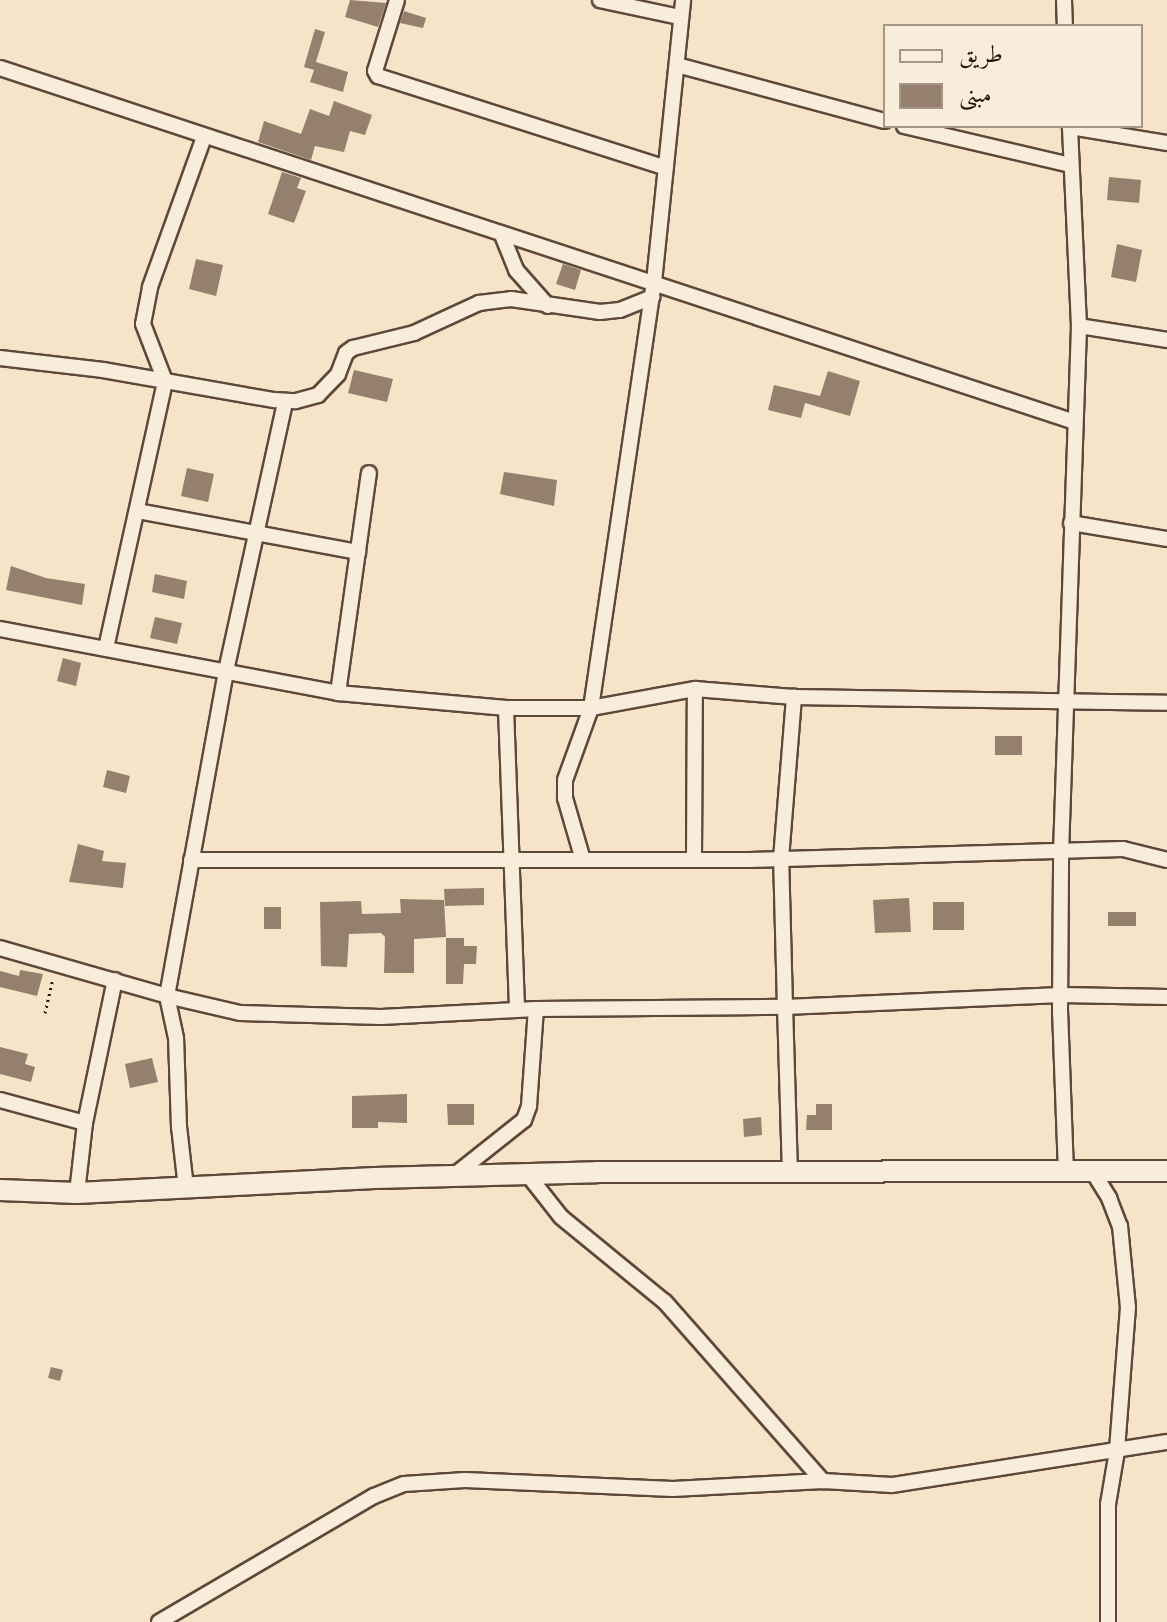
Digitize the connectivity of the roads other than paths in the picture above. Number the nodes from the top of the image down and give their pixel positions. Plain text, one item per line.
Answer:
1 (397, 0) edge
2 (600, 0) edge
3 (683, 0) edge
4 (1064, 0) edge
5 (679, 17) junction
6 (1065, 24) edge
7 (677, 65) junction
8 (0, 68) edge
9 (883, 120) edge
10 (913, 128) edge
11 (1070, 128) edge
12 (1076, 128) edge
13 (204, 137) junction
14 (1167, 143) edge
15 (1070, 165) junction
16 (666, 168) junction
17 (502, 235) junction
18 (653, 290) junction
19 (548, 306) junction
20 (1079, 326) junction
21 (1167, 340) edge
22 (0, 358) edge
23 (165, 381) junction
24 (285, 402) junction
25 (1075, 422) junction
26 (369, 473) dead end
27 (137, 511) junction
28 (1071, 523) junction
29 (254, 533) junction
30 (1167, 539) edge
31 (358, 552) junction
32 (0, 629) edge
33 (106, 648) junction
34 (226, 671) junction
35 (695, 689) junction
36 (338, 693) junction
37 (794, 697) junction
38 (1068, 699) junction
39 (1167, 703) edge
40 (506, 708) junction
41 (591, 708) junction
42 (1061, 853) junction
43 (694, 858) junction
44 (781, 859) junction
45 (191, 860) junction
46 (510, 860) junction
47 (583, 860) junction
48 (1167, 860) edge
49 (0, 948) edge
50 (115, 980) junction
51 (1061, 995) junction
52 (167, 996) junction
53 (1167, 997) edge
54 (785, 1007) junction
55 (536, 1009) junction
56 (517, 1010) junction
57 (0, 1100) edge
58 (85, 1123) junction
59 (1167, 1171) edge
60 (1093, 1172) junction
61 (1066, 1173) junction
62 (790, 1174) junction
63 (528, 1175) junction
64 (452, 1177) junction
65 (186, 1188) junction
66 (0, 1190) edge
67 (77, 1193) junction
68 (1167, 1442) edge
69 (1117, 1451) junction
70 (823, 1481) junction
71 (159, 1622) edge
72 (1108, 1622) edge

1 - 16 street
2 - 5 street
3 - 5 street
4 - 6 street
5 - 7 street
7 - 9 street
7 - 16 street
8 - 13 street
10 - 15 street
11 - 15 street
12 - 14 street
13 - 17 street
13 - 23 street
15 - 20 street
16 - 18 street
17 - 18 street
17 - 19 street
18 - 19 street
18 - 25 street
18 - 41 street
19 - 24 street
20 - 21 street
20 - 25 street
22 - 23 street
23 - 24 street
23 - 27 street
24 - 29 street
25 - 28 street
26 - 31 street
27 - 29 street
27 - 33 street
28 - 30 street
28 - 38 street
29 - 31 street
29 - 34 street
31 - 36 street
32 - 33 street
33 - 34 street
34 - 36 street
34 - 45 street
35 - 37 street
35 - 41 street
35 - 43 street
36 - 40 street
37 - 38 street
37 - 44 street
38 - 39 street
38 - 42 street
40 - 41 street
40 - 46 street
41 - 47 street
42 - 44 street
42 - 48 street
42 - 51 street
43 - 44 street
43 - 47 street
44 - 54 street
45 - 46 street
45 - 52 street
46 - 47 street
46 - 56 street
49 - 50 street
50 - 52 street
50 - 58 street
51 - 53 street
51 - 54 street
51 - 61 street
52 - 56 street
52 - 65 street
54 - 55 street
54 - 62 street
55 - 56 street
55 - 64 street
57 - 58 street
58 - 67 street
59 - 60 street
60 - 61 street
60 - 69 street
61 - 62 street
62 - 63 street
63 - 64 street
63 - 70 street
64 - 65 street
65 - 67 street
66 - 67 street
68 - 69 street
69 - 70 street
69 - 72 street
70 - 71 street

